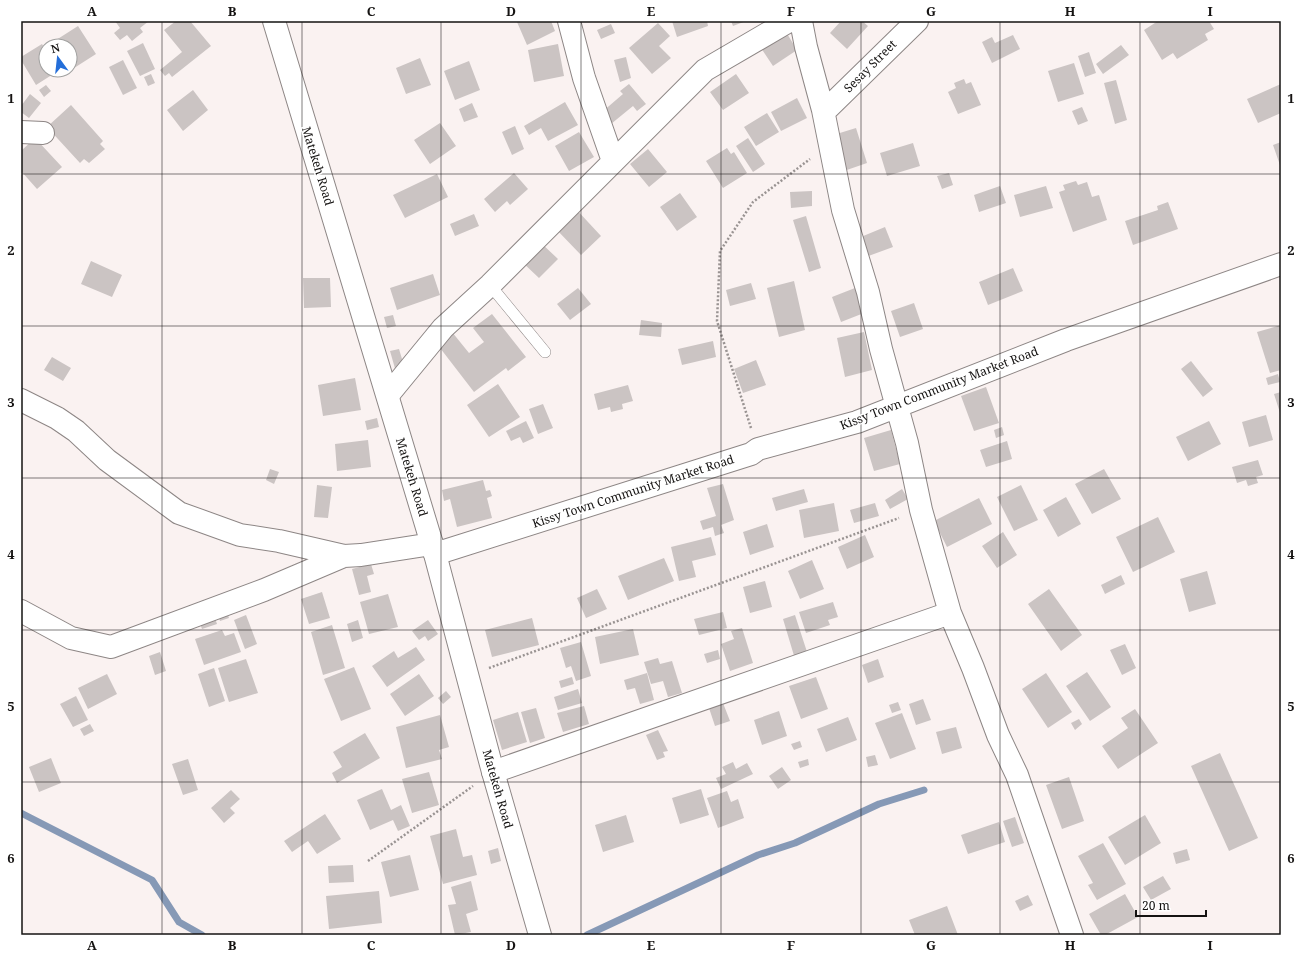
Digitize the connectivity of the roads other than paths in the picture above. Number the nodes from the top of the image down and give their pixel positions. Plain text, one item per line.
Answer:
1 (274, 21) edge
2 (569, 21) edge
3 (789, 21) edge
4 (801, 21) edge
5 (917, 21) edge
6 (823, 110) junction
7 (21, 132) edge
8 (43, 133) dead end
9 (613, 160) junction
10 (1281, 264) edge
11 (490, 285) junction
12 (545, 352) dead end
13 (388, 396) junction
14 (21, 400) edge
15 (898, 405) junction
16 (433, 549) junction
17 (344, 556) junction
18 (21, 611) edge
19 (950, 613) junction
20 (493, 772) junction
21 (540, 935) edge
22 (1072, 935) edge

1 - 13 street, Matekeh Road
2 - 9 street
3 - 9 street
4 - 6 street
5 - 6 street, Sesay Street
6 - 15 street
7 - 8 street
9 - 11 street
10 - 15 street, Kissy Town Community Market Road
11 - 12 lane
11 - 13 street
13 - 16 street, Matekeh Road
14 - 17 street
15 - 16 street, Kissy Town Community Market Road
15 - 19 street
16 - 17 street, Kissy Town Community Market Road
16 - 20 street, Matekeh Road
17 - 18 street
19 - 20 street
19 - 22 street
20 - 21 street, Matekeh Road

